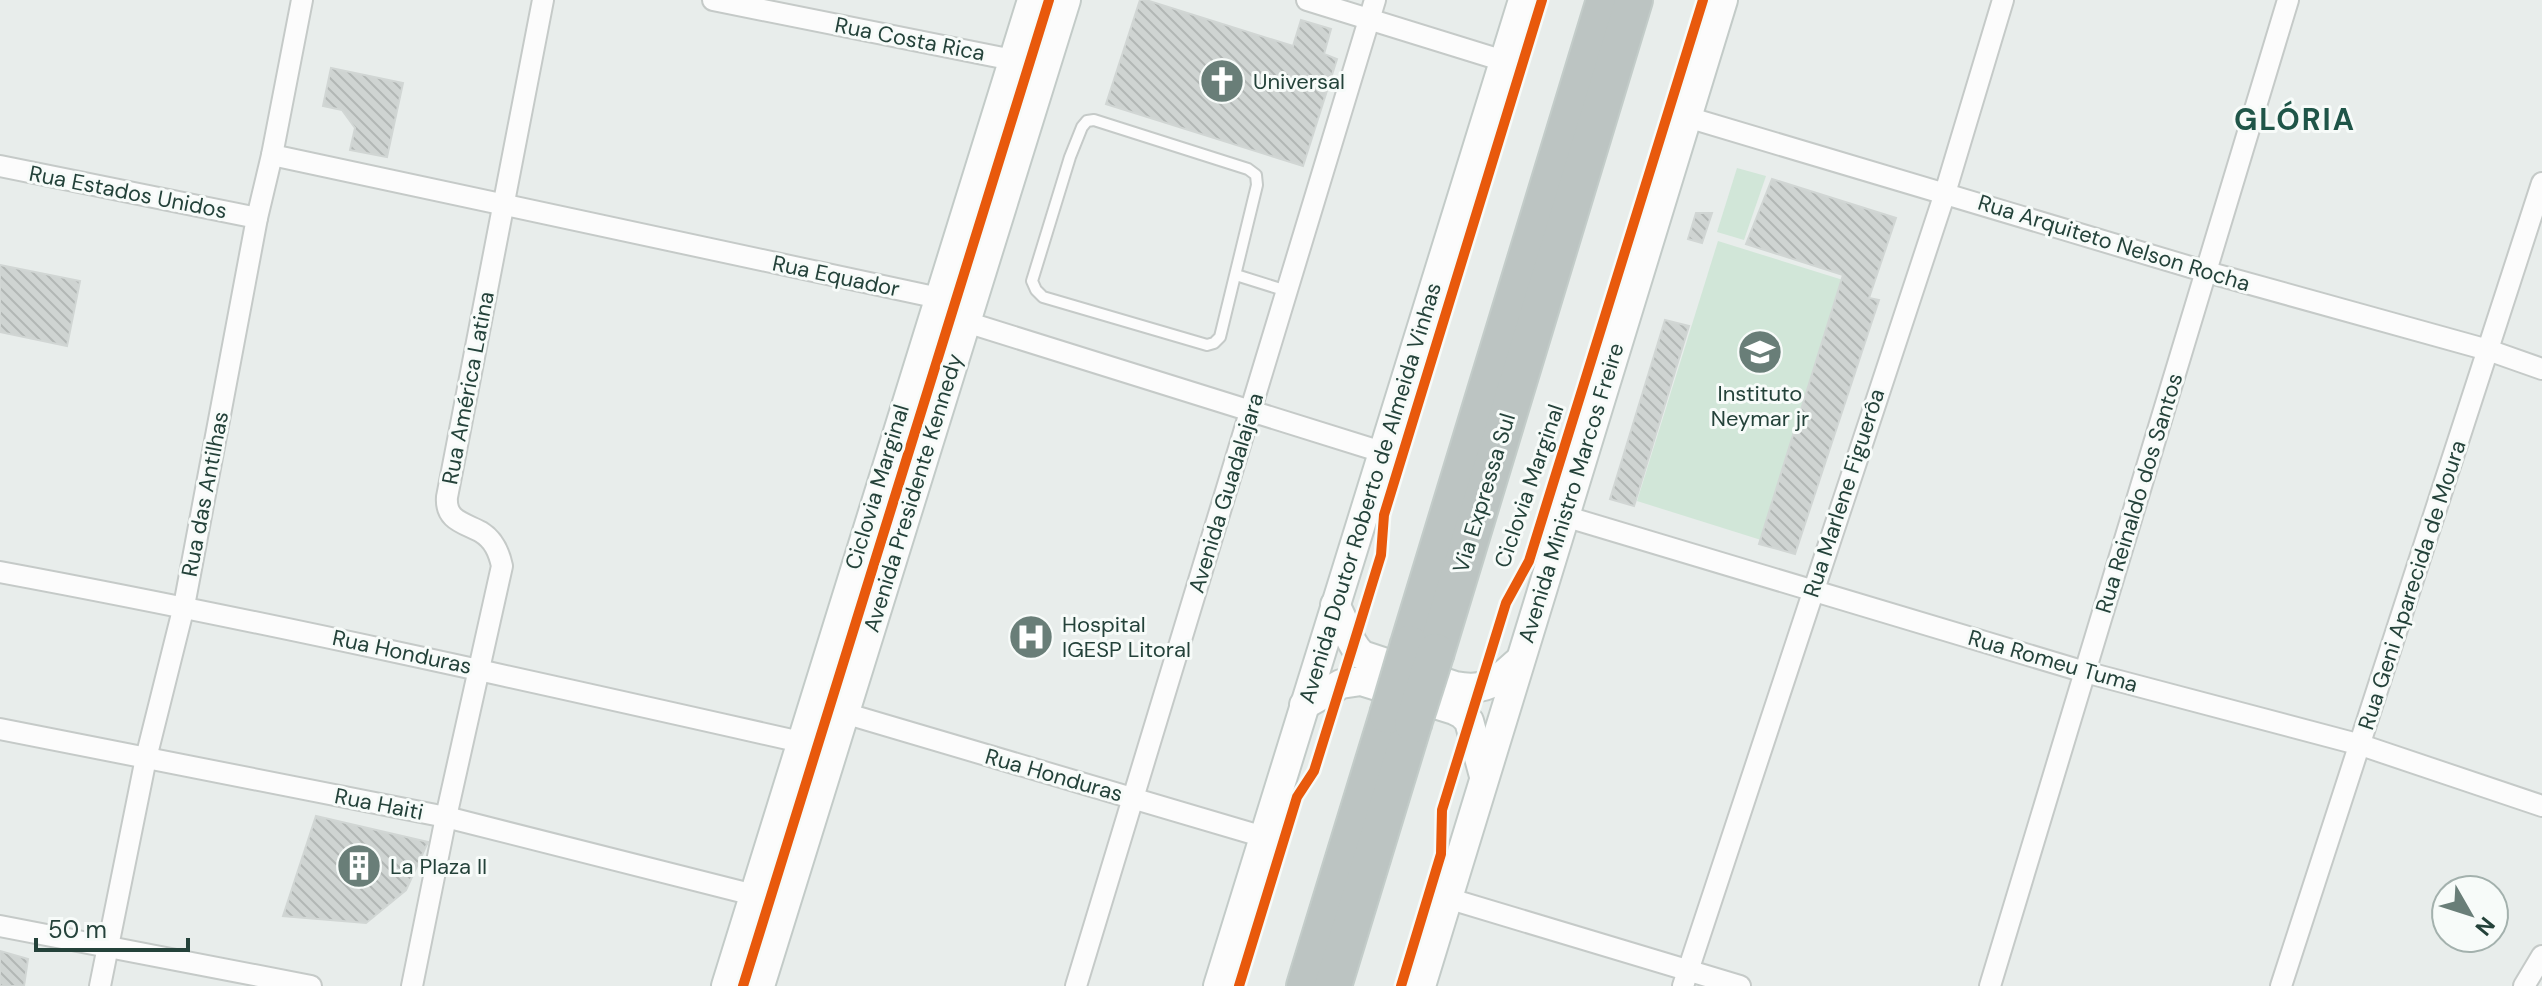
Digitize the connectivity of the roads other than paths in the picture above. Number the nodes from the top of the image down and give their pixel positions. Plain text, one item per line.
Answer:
1 (302, 0) edge
2 (543, 0) edge
3 (713, 0) edge
4 (1032, 0) edge
5 (1066, 0) edge
6 (1307, 0) edge
7 (1523, 0) edge
8 (1605, 0) edge
9 (1634, 0) edge
10 (1723, 0) edge
11 (2003, 0) edge
12 (2288, 0) edge
13 (1372, 10) edge
14 (1013, 60) junction
15 (1504, 61) junction
16 (1687, 117) junction
17 (272, 155) junction
18 (0, 166) edge
19 (2542, 183) edge
20 (1945, 193) junction
21 (503, 204) junction
22 (257, 218) junction
23 (2207, 272) junction
24 (1236, 275) junction
25 (1287, 291) junction
26 (939, 298) junction
27 (966, 322) junction
28 (2488, 350) junction
29 (2542, 369) edge
30 (1251, 411) junction
31 (1382, 452) junction
32 (1564, 516) junction
33 (0, 572) edge
34 (1812, 590) junction
35 (1335, 605) junction
36 (184, 606) junction
37 (1423, 648) junction
38 (1519, 661) junction
39 (479, 669) junction
40 (2085, 672) junction
41 (1304, 705) junction
42 (844, 713) junction
43 (1400, 720) junction
44 (0, 729) edge
45 (801, 742) junction
46 (2361, 745) junction
47 (146, 758) junction
48 (1484, 777) junction
49 (1133, 799) junction
50 (2542, 806) edge
51 (446, 817) junction
52 (1264, 837) junction
53 (754, 895) junction
54 (1447, 898) junction
55 (0, 926) edge
56 (108, 947) junction
57 (2542, 956) edge
58 (1685, 978) edge
59 (100, 986) edge
60 (311, 986) edge
61 (412, 986) edge
62 (726, 986) edge
63 (760, 986) edge
64 (1076, 986) edge
65 (1218, 986) edge
66 (1305, 986) edge
67 (1333, 986) edge
68 (1421, 986) edge
69 (1740, 986) edge
70 (1990, 986) edge
71 (2281, 986) edge
72 (2524, 986) edge

1 - 17 street, Rua das Antilhas
2 - 21 street, Rua América Latina
3 - 14 street, Rua Costa Rica
4 - 14 main road, Avenida Presidente Kennedy
5 - 27 main road, Avenida Presidente Kennedy
6 - 13 street
7 - 15 main road, Avenida Doutor Roberto de Almeida Vinhas
8 - 37 highway, Via Expressa Sul
9 - 37 highway, Via Expressa Sul
10 - 16 main road, Avenida Ministro Marcos Freire
11 - 20 street, Rua Marlene Figuerôa
12 - 23 street, Rua Reinaldo dos Santos
13 - 15 street
13 - 25 street, Avenida Guadalajara
14 - 26 main road, Avenida Presidente Kennedy
15 - 31 main road, Avenida Doutor Roberto de Almeida Vinhas
16 - 20 street, Rua Arquiteto Nelson Rocha
16 - 32 main road, Avenida Ministro Marcos Freire
17 - 21 street, Rua Equador
17 - 22 street, Rua das Antilhas
18 - 22 street, Rua Estados Unidos
19 - 28 street, Rua Geni Aparecida de Moura
20 - 23 street, Rua Arquiteto Nelson Rocha
20 - 34 street, Rua Marlene Figuerôa
21 - 26 street, Rua Equador
21 - 39 street, Rua América Latina
22 - 36 street, Rua das Antilhas
23 - 28 street, Rua Arquiteto Nelson Rocha
23 - 40 street, Rua Reinaldo dos Santos
24 - 24 lane
24 - 25 lane
25 - 30 street, Avenida Guadalajara
26 - 27 street, Rua Equador
26 - 45 main road, Avenida Presidente Kennedy
27 - 30 street, Rua Equador
27 - 42 main road, Avenida Presidente Kennedy
28 - 29 street, Rua Arquiteto Nelson Rocha
28 - 46 street, Rua Geni Aparecida de Moura
30 - 31 street, Rua Equador
30 - 49 street, Avenida Guadalajara
31 - 35 main road, Avenida Doutor Roberto de Almeida Vinhas
32 - 34 street, Rua Romeu Tuma
32 - 38 main road, Avenida Ministro Marcos Freire
33 - 36 street, Rua Honduras
34 - 40 street, Rua Romeu Tuma
34 - 58 street, Rua Marlene Figuerôa
35 - 38 main road
35 - 41 main road, Avenida Doutor Roberto de Almeida Vinhas
36 - 39 street, Rua Honduras
36 - 47 street, Rua das Antilhas
37 - 43 highway, Via Expressa Sul, bridge
38 - 48 main road, Avenida Ministro Marcos Freire
39 - 45 street, Rua Honduras
39 - 51 street, Rua América Latina
40 - 46 street, Rua Romeu Tuma
40 - 70 street, Rua Reinaldo dos Santos
41 - 48 main road
41 - 52 main road, Avenida Doutor Roberto de Almeida Vinhas
42 - 49 street, Rua Honduras
42 - 63 main road, Avenida Presidente Kennedy
43 - 66 highway, Via Expressa Sul
43 - 67 highway, Via Expressa Sul
44 - 47 street, Rua Haiti
45 - 53 main road, Avenida Presidente Kennedy
46 - 50 street, Rua Romeu Tuma
46 - 71 street, Rua Geni Aparecida de Moura
47 - 51 street, Rua Haiti
47 - 56 street, Rua das Antilhas
48 - 54 main road, Avenida Ministro Marcos Freire
49 - 52 street, Rua Honduras
49 - 64 street, Avenida Guadalajara
51 - 53 street, Rua Haiti
51 - 61 street, Rua América Latina
52 - 65 main road, Avenida Doutor Roberto de Almeida Vinhas
53 - 62 main road, Avenida Presidente Kennedy
54 - 58 street
54 - 68 main road, Avenida Ministro Marcos Freire
55 - 56 street
56 - 59 street, Rua das Antilhas
56 - 60 street
57 - 72 street
58 - 69 street

